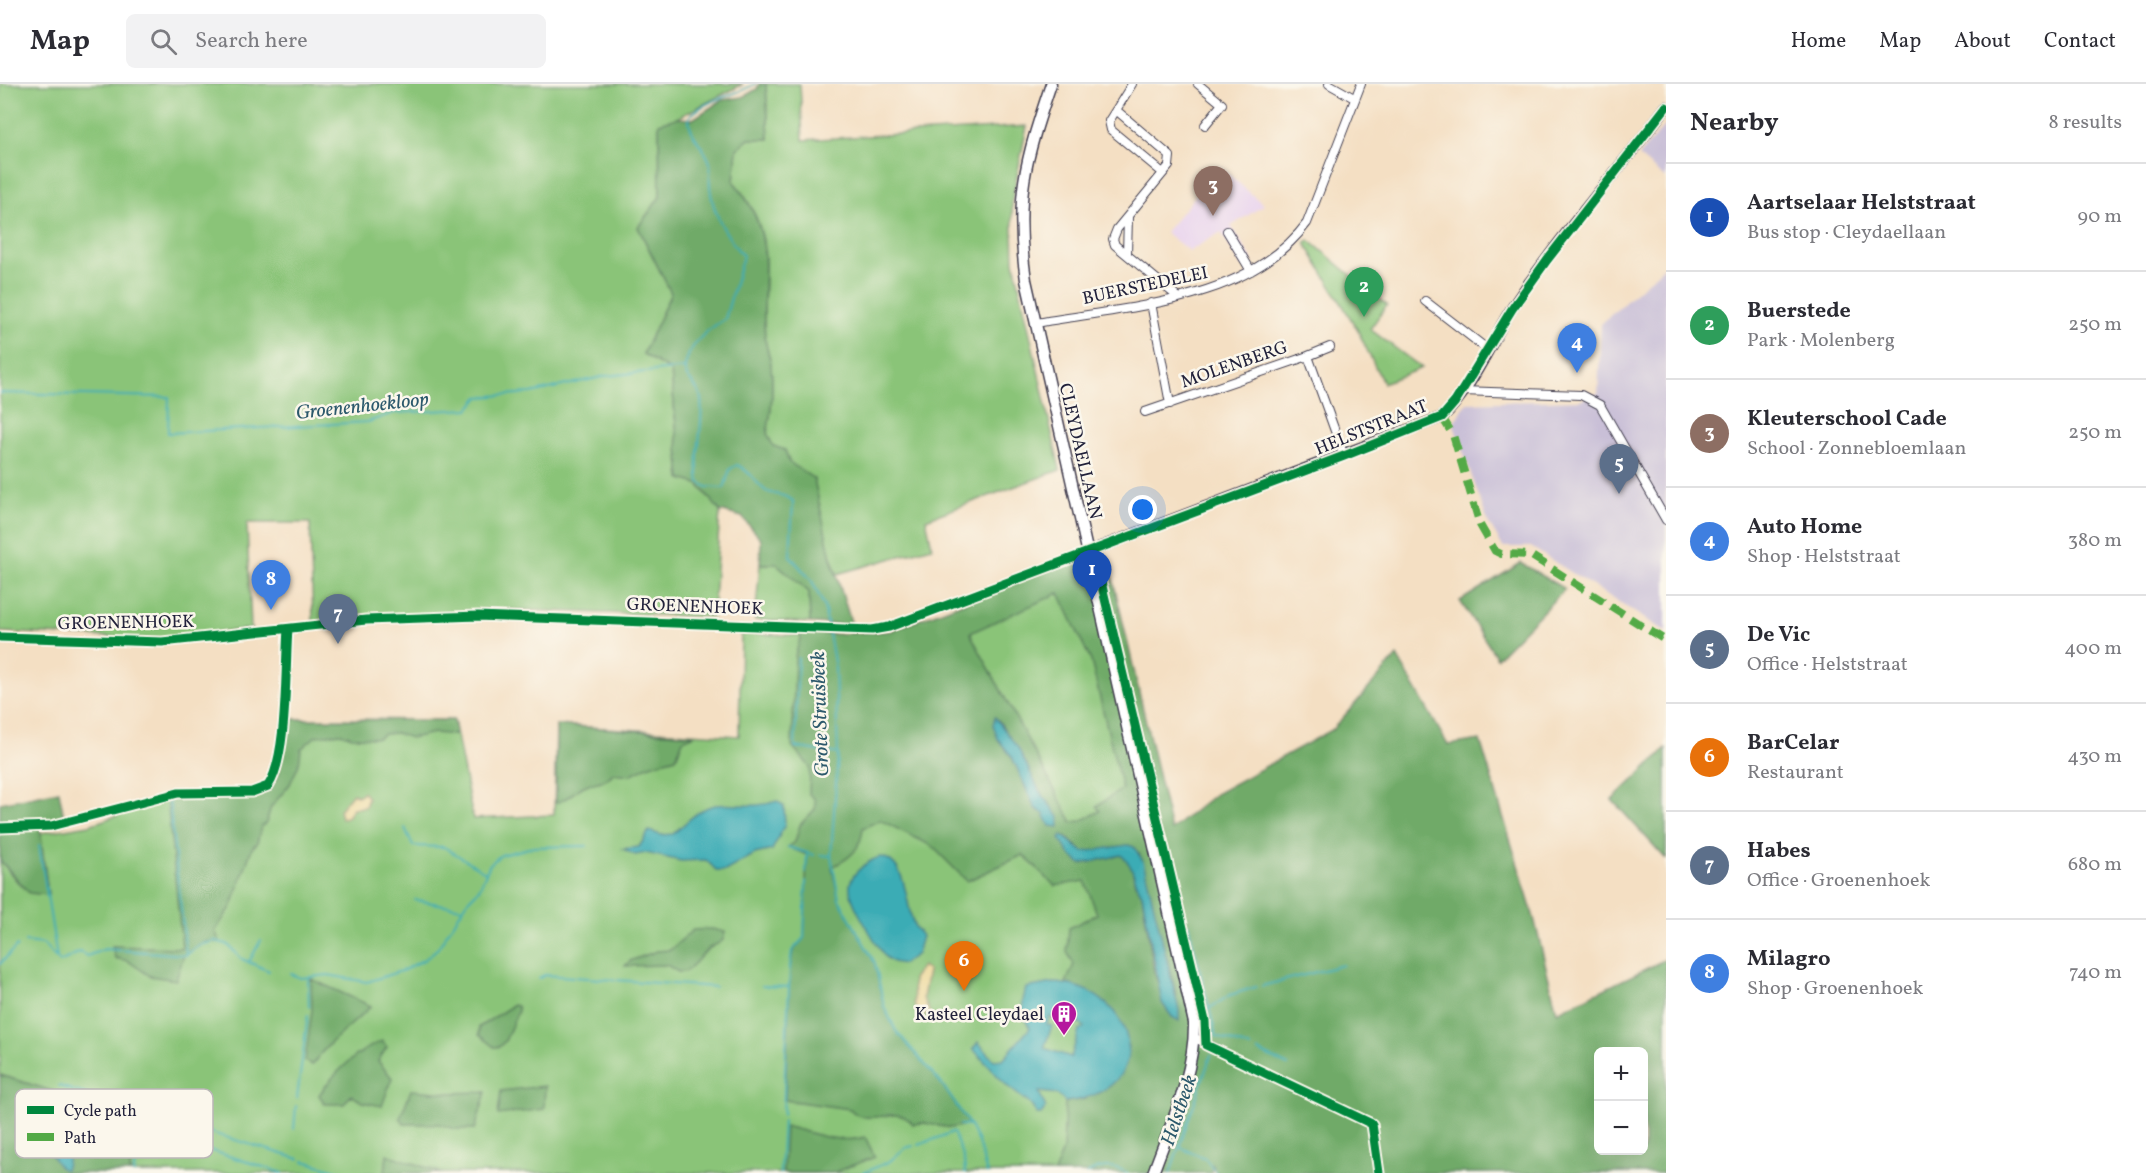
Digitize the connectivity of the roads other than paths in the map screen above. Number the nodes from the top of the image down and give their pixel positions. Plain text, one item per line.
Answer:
1 (1051, 84) edge
2 (1132, 84) edge
3 (1198, 84) edge
4 (1329, 84) edge
5 (1361, 84) edge
6 (1354, 98) junction
7 (1666, 107) edge
8 (1116, 110) junction
9 (1205, 125) dead end
10 (1163, 173) junction
11 (1128, 216) junction
12 (1227, 231) dead end
13 (1127, 254) junction
14 (1251, 271) junction
15 (1178, 297) junction
16 (1425, 301) dead end
17 (1150, 303) junction
18 (1036, 323) junction
19 (1330, 347) dead end
20 (1487, 349) junction
21 (1308, 356) junction
22 (1462, 391) junction
23 (1170, 404) junction
24 (1145, 412) dead end
25 (1344, 456) junction
26 (1666, 520) edge
27 (1088, 552) junction
28 (288, 629) junction
29 (0, 637) edge
30 (0, 828) edge
31 (1195, 1038) junction
32 (1255, 1068) dead end
33 (1153, 1173) edge

1 - 18 street, CLEYDAELLAAN
2 - 8 street
3 - 9 street
4 - 6 street
5 - 6 street, BUERSTEDELEI
6 - 14 street, BUERSTEDELEI
7 - 20 street, HELSTSTRAAT
8 - 10 street
8 - 10 street
10 - 11 street
11 - 13 street
11 - 13 street
12 - 14 street
13 - 15 street
14 - 15 street, BUERSTEDELEI
15 - 17 street, BUERSTEDELEI
16 - 20 street
17 - 18 street, BUERSTEDELEI
17 - 23 street, MOLENBERG
18 - 27 street, CLEYDAELLAAN
19 - 21 street, MOLENBERG
20 - 22 street, HELSTSTRAAT
21 - 23 street, MOLENBERG
21 - 25 street, MOLENBERG
22 - 25 street, HELSTSTRAAT
22 - 26 street
23 - 24 street, MOLENBERG
25 - 27 street, HELSTSTRAAT
27 - 28 street, GROENENHOEK
27 - 31 street, CLEYDAELLAAN
28 - 29 street, GROENENHOEK
28 - 30 street
31 - 32 street
31 - 33 street, CLEYDAELLAAN

